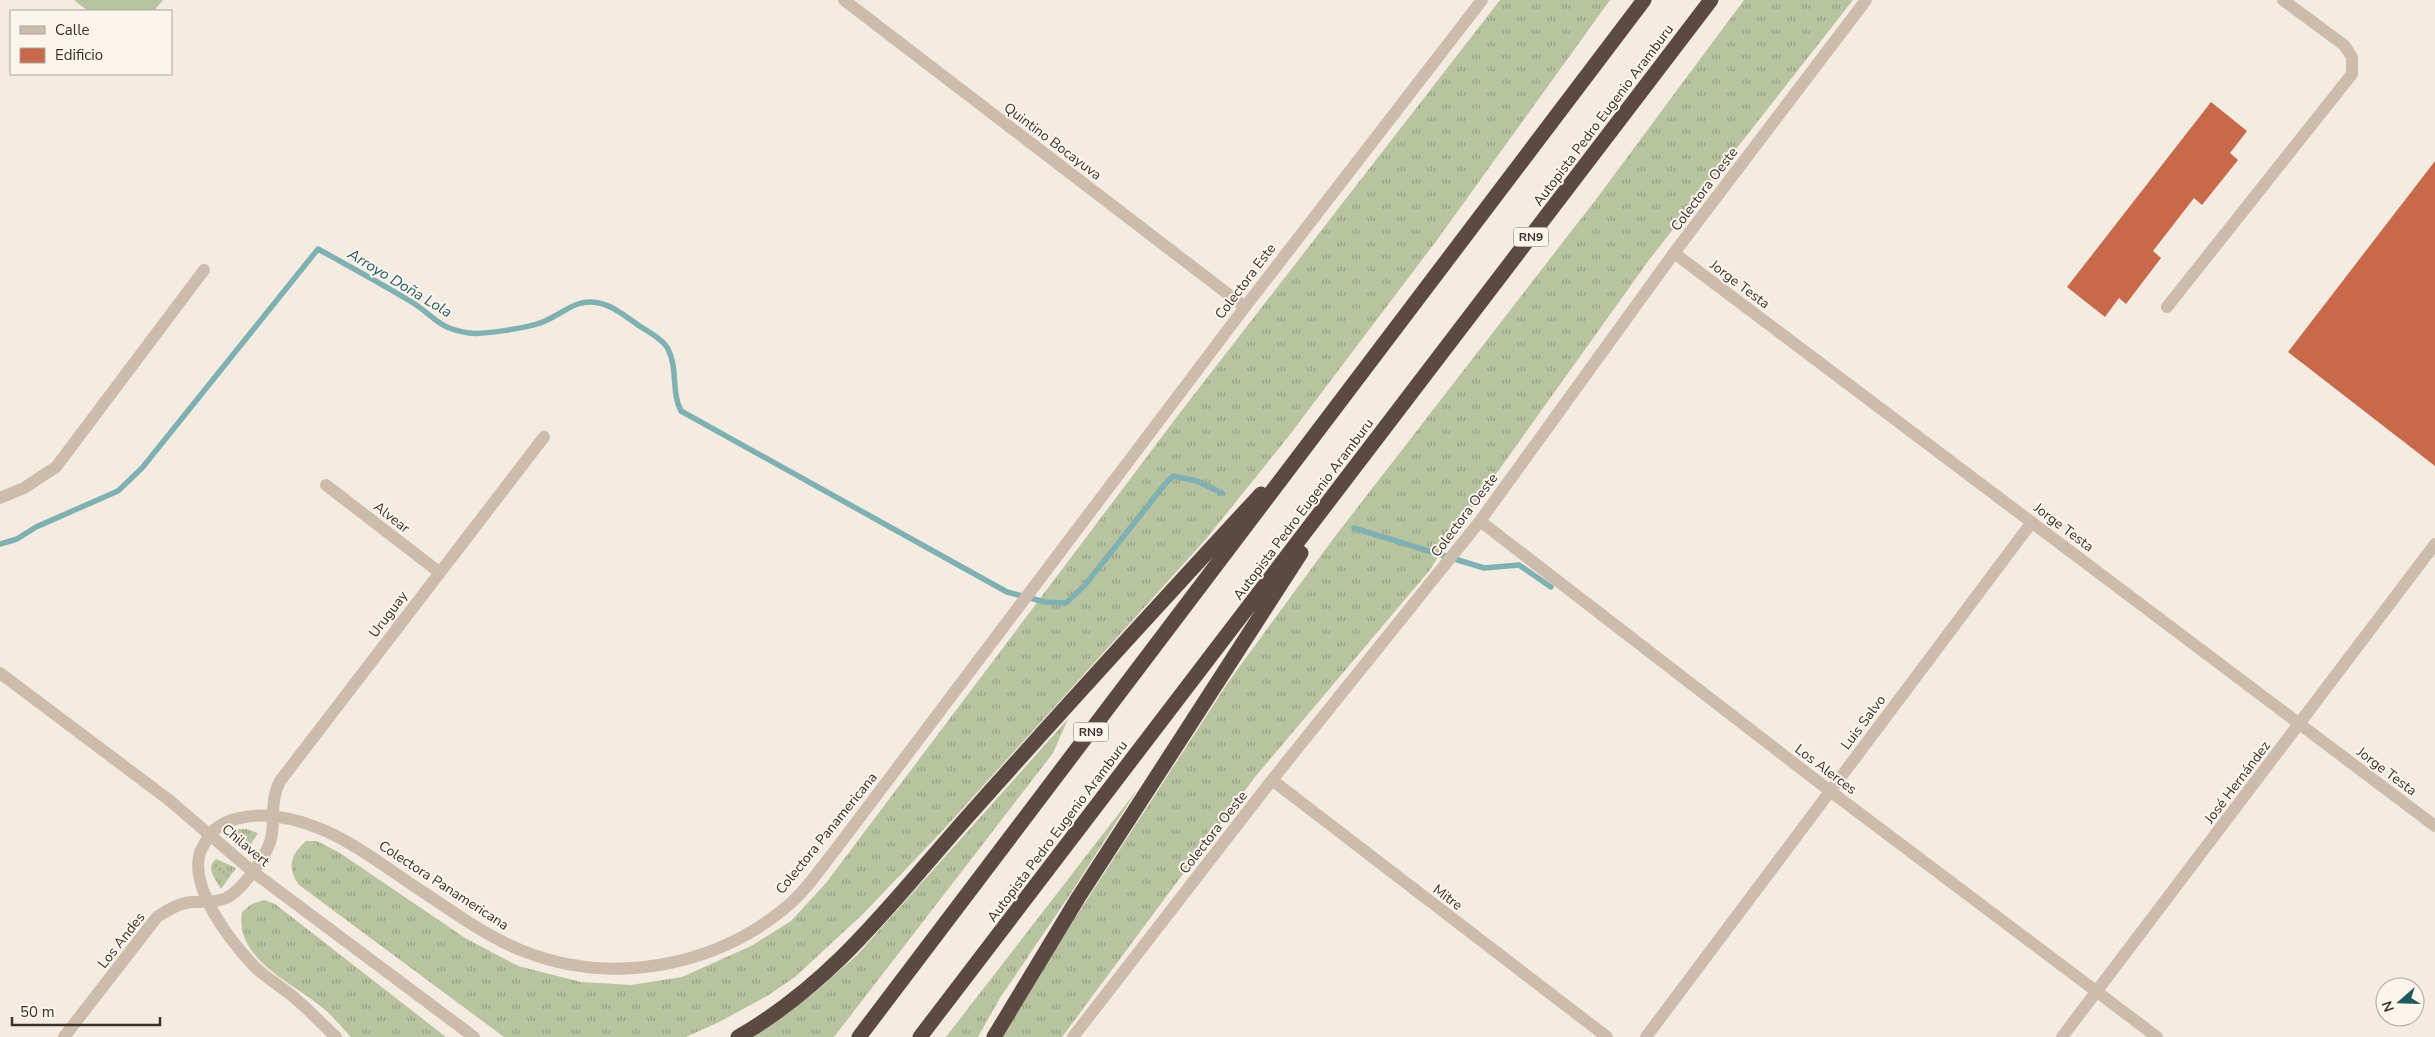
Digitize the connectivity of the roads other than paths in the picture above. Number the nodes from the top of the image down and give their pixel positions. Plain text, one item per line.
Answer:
1 (844, 0) edge
2 (1482, 0) edge
3 (1644, 0) edge
4 (1711, 0) edge
5 (1722, 0) edge
6 (1866, 0) edge
7 (2283, 0) edge
8 (1626, 111) junction
9 (1674, 253) junction
10 (204, 270) dead end
11 (1244, 307) junction
12 (2167, 307) dead end
13 (1323, 427) junction
14 (544, 437) dead end
15 (1350, 473) junction
16 (326, 485) dead end
17 (0, 498) edge
18 (1480, 521) junction
19 (2032, 522) junction
20 (2435, 544) edge
21 (439, 572) junction
22 (1036, 584) joint
23 (0, 673) edge
24 (2300, 724) junction
25 (1272, 780) junction
26 (1830, 791) junction
27 (272, 816) junction
28 (2435, 826) edge
29 (210, 834) junction
30 (252, 871) junction
31 (207, 901) junction
32 (2097, 992) junction
33 (64, 1037) edge
34 (336, 1037) edge
35 (474, 1037) edge
36 (738, 1037) edge
37 (860, 1037) edge
38 (920, 1037) edge
39 (994, 1037) edge
40 (1073, 1037) edge
41 (1607, 1037) edge
42 (1646, 1037) edge
43 (2062, 1037) edge
44 (2157, 1037) edge

1 - 11 street, Quintino Bocayuva
2 - 11 street, Colectora Este
3 - 13 highway, RN9
4 - 8 highway, Autopista Pedro Eugenio Aramburu / RN9
5 - 8 highway
6 - 9 street, Colectora Oeste
7 - 12 street
8 - 15 highway, Autopista Pedro Eugenio Aramburu / RN9
9 - 18 street, Colectora Oeste
9 - 19 street, Jorge Testa
10 - 17 street
11 - 22 street, Colectora Este
13 - 36 highway
13 - 37 highway, RN9
14 - 21 street, Uruguay
15 - 38 highway, Autopista Pedro Eugenio Aramburu / RN9
15 - 39 highway
16 - 21 street, Alvear
18 - 25 street, Colectora Oeste
18 - 26 street, Los Alerces
19 - 24 street, Jorge Testa
19 - 26 street, Luis Salvo
20 - 24 street, José Hernández
21 - 27 street, Uruguay
22 - 27 street, Colectora Panamericana
23 - 29 street, Chilavert
24 - 28 street, Jorge Testa
24 - 32 street, José Hernández
25 - 40 street, Colectora Oeste
25 - 41 street, Mitre
26 - 32 street, Los Alerces
26 - 42 street, Luis Salvo
27 - 29 street
27 - 30 street
29 - 30 street, Chilavert
29 - 31 street
30 - 31 street
30 - 35 street, Chilavert
31 - 33 street, Los Andes
31 - 34 street
32 - 43 street, José Hernández
32 - 44 street, Los Alerces

